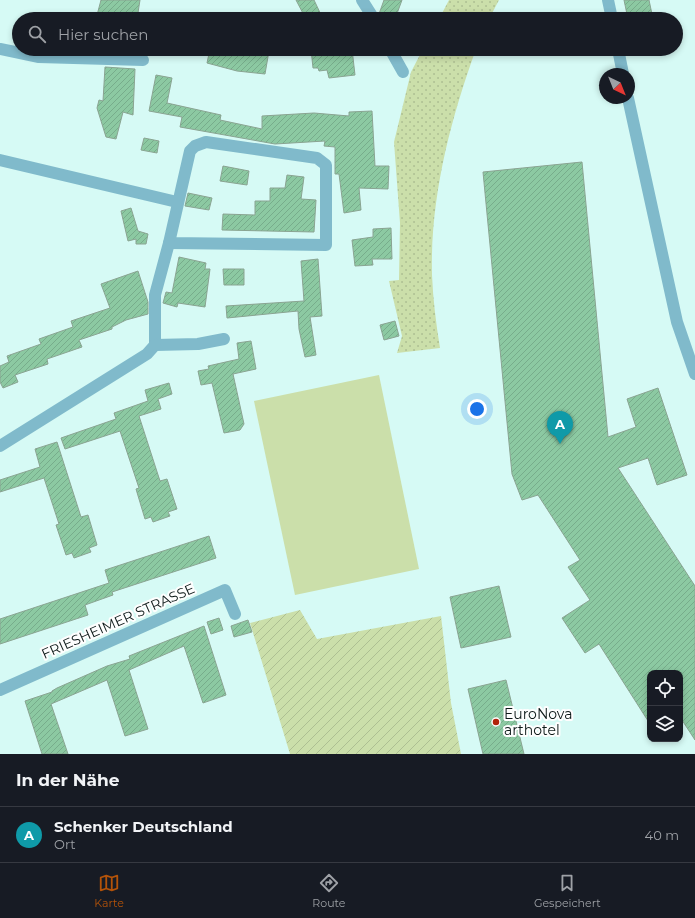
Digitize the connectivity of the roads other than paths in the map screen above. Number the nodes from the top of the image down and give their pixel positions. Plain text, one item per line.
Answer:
1 (362, 0) edge
2 (608, 0) edge
3 (370, 12) edge
4 (611, 12) edge
5 (0, 49) edge
6 (12, 51) edge
7 (34, 56) edge
8 (394, 56) edge
9 (619, 56) edge
10 (143, 60) dead end
11 (622, 68) edge
12 (403, 72) dead end
13 (629, 104) edge
14 (0, 160) edge
15 (177, 202) junction
16 (169, 243) junction
17 (224, 338) dead end
18 (155, 345) junction
19 (695, 374) edge
20 (0, 446) edge
21 (235, 614) dead end
22 (0, 690) edge

1 - 3 street
2 - 4 street
5 - 6 street
7 - 10 street
8 - 12 street
9 - 11 street
13 - 19 street
14 - 15 street
15 - 16 street
15 - 16 street
16 - 18 street
17 - 18 street
18 - 20 street
21 - 22 street, FRIESHEIMER STRASSE

